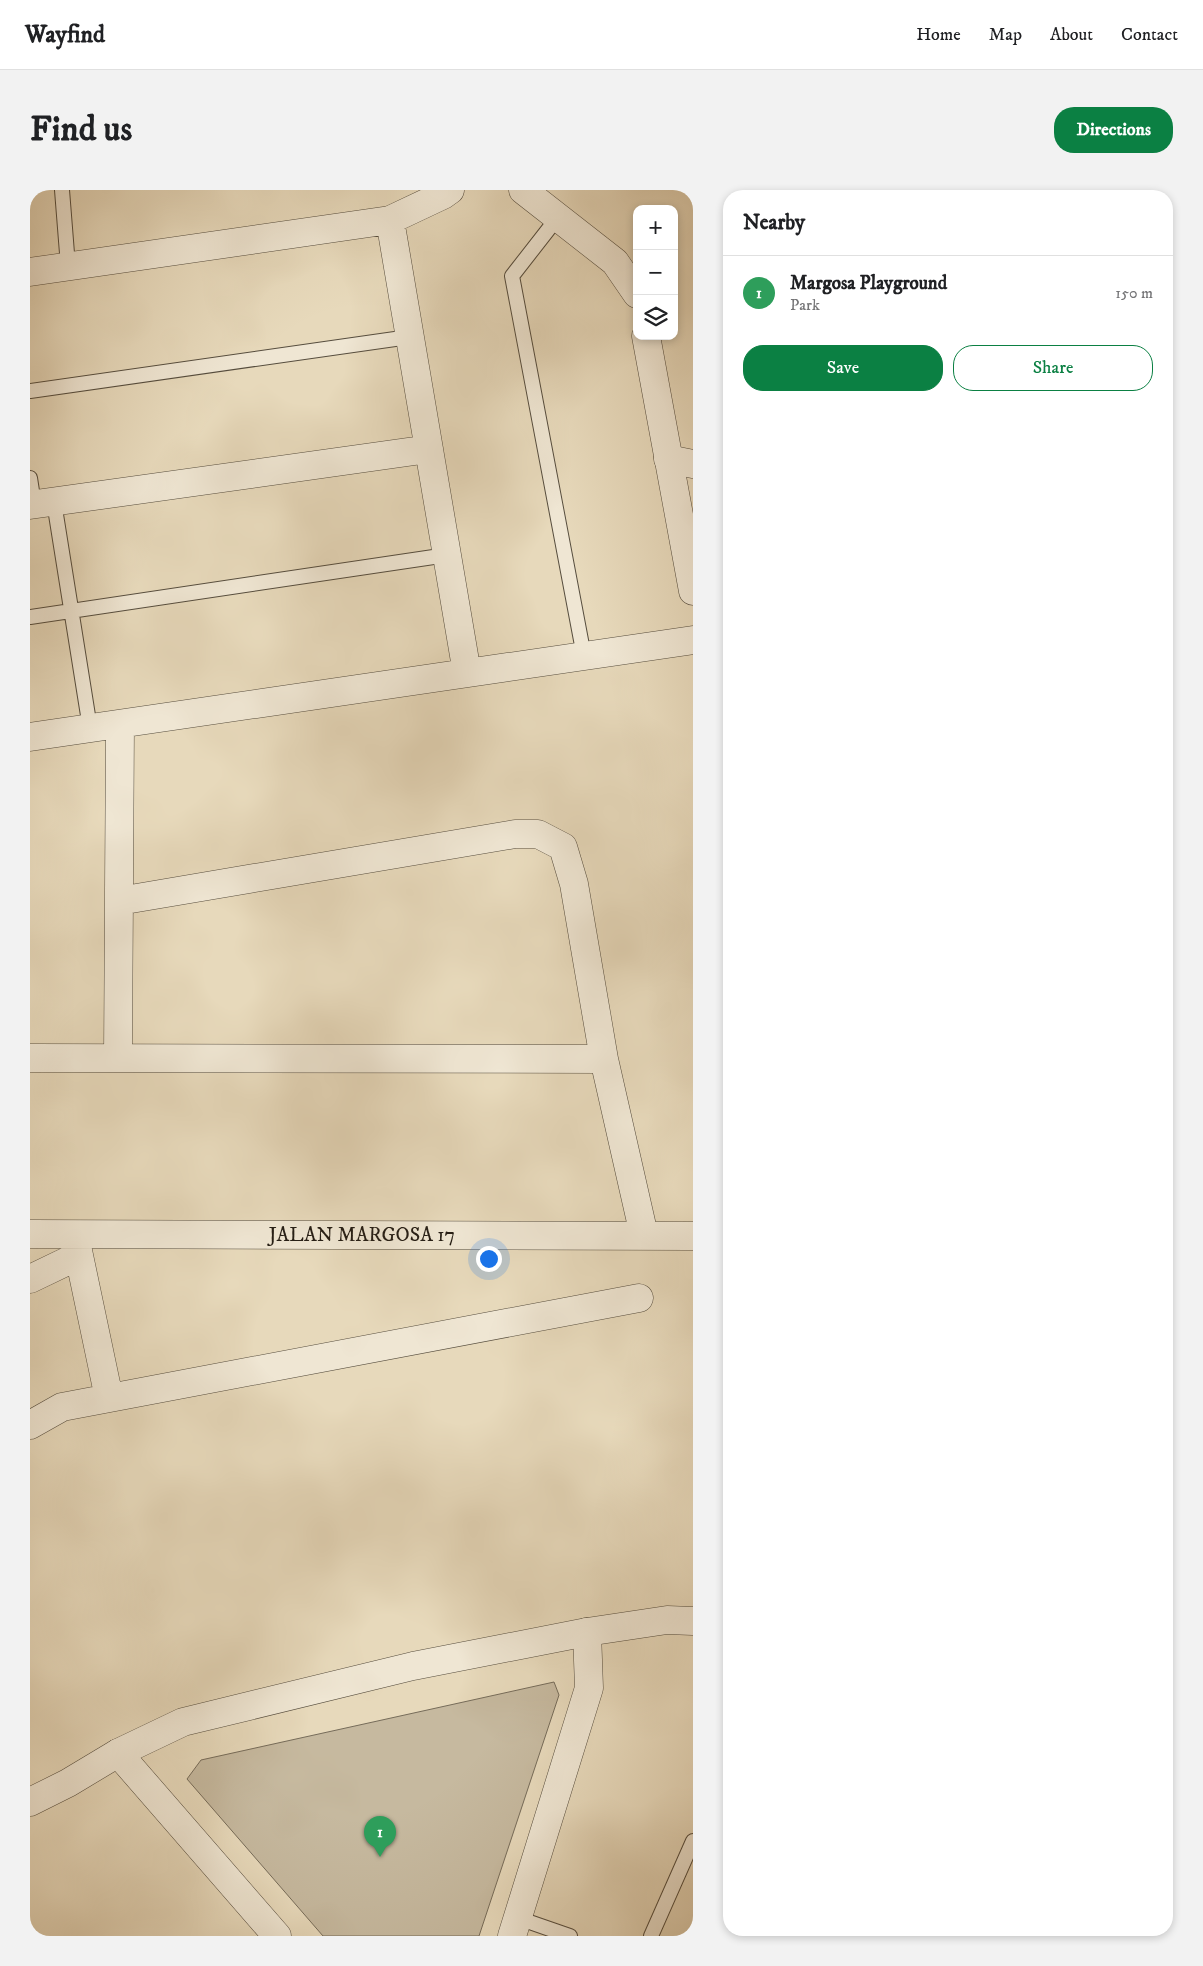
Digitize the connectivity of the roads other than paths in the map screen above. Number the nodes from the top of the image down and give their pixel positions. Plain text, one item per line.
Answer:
1 (62, 190) edge
2 (450, 190) edge
3 (523, 190) edge
4 (558, 217) junction
5 (390, 220) junction
6 (68, 266) junction
7 (30, 272) edge
8 (633, 288) edge
9 (410, 338) junction
10 (647, 340) edge
11 (30, 391) edge
12 (429, 449) junction
13 (681, 462) edge
14 (30, 478) edge
15 (39, 504) edge
16 (447, 555) junction
17 (693, 591) edge
18 (71, 610) junction
19 (30, 616) edge
20 (693, 640) edge
21 (584, 656) junction
22 (467, 673) junction
23 (120, 724) junction
24 (90, 728) junction
25 (30, 737) edge
26 (119, 901) junction
27 (30, 1058) edge
28 (118, 1058) junction
29 (604, 1059) junction
30 (30, 1234) edge
31 (644, 1235) junction
32 (693, 1236) edge
33 (30, 1279) edge
34 (639, 1298) dead end
35 (109, 1398) junction
36 (30, 1425) edge
37 (693, 1621) edge
38 (587, 1632) junction
39 (118, 1753) junction
40 (30, 1802) edge
41 (693, 1841) edge
42 (515, 1927) edge
43 (277, 1936) edge
44 (570, 1936) edge
45 (651, 1936) edge

1 - 6 lane
2 - 5 street
3 - 4 street
4 - 8 street
4 - 21 lane
5 - 6 street
5 - 9 street
6 - 7 street
9 - 11 lane
9 - 12 street
10 - 13 street
12 - 15 street
12 - 16 street
13 - 17 street
14 - 15 lane
15 - 18 lane
16 - 18 lane
16 - 22 street
18 - 19 lane
18 - 24 lane
20 - 21 street
21 - 22 street
22 - 23 street
23 - 24 street
23 - 26 street
24 - 25 street
26 - 28 street
26 - 29 street
27 - 28 street
28 - 29 street
29 - 31 street
30 - 31 street, JALAN MARGOSA 17
31 - 32 street, JALAN MARGOSA 17
33 - 35 street
34 - 35 street
35 - 36 street
37 - 38 street
38 - 39 street
38 - 42 street
39 - 40 street
39 - 43 street
41 - 45 lane
42 - 44 lane

